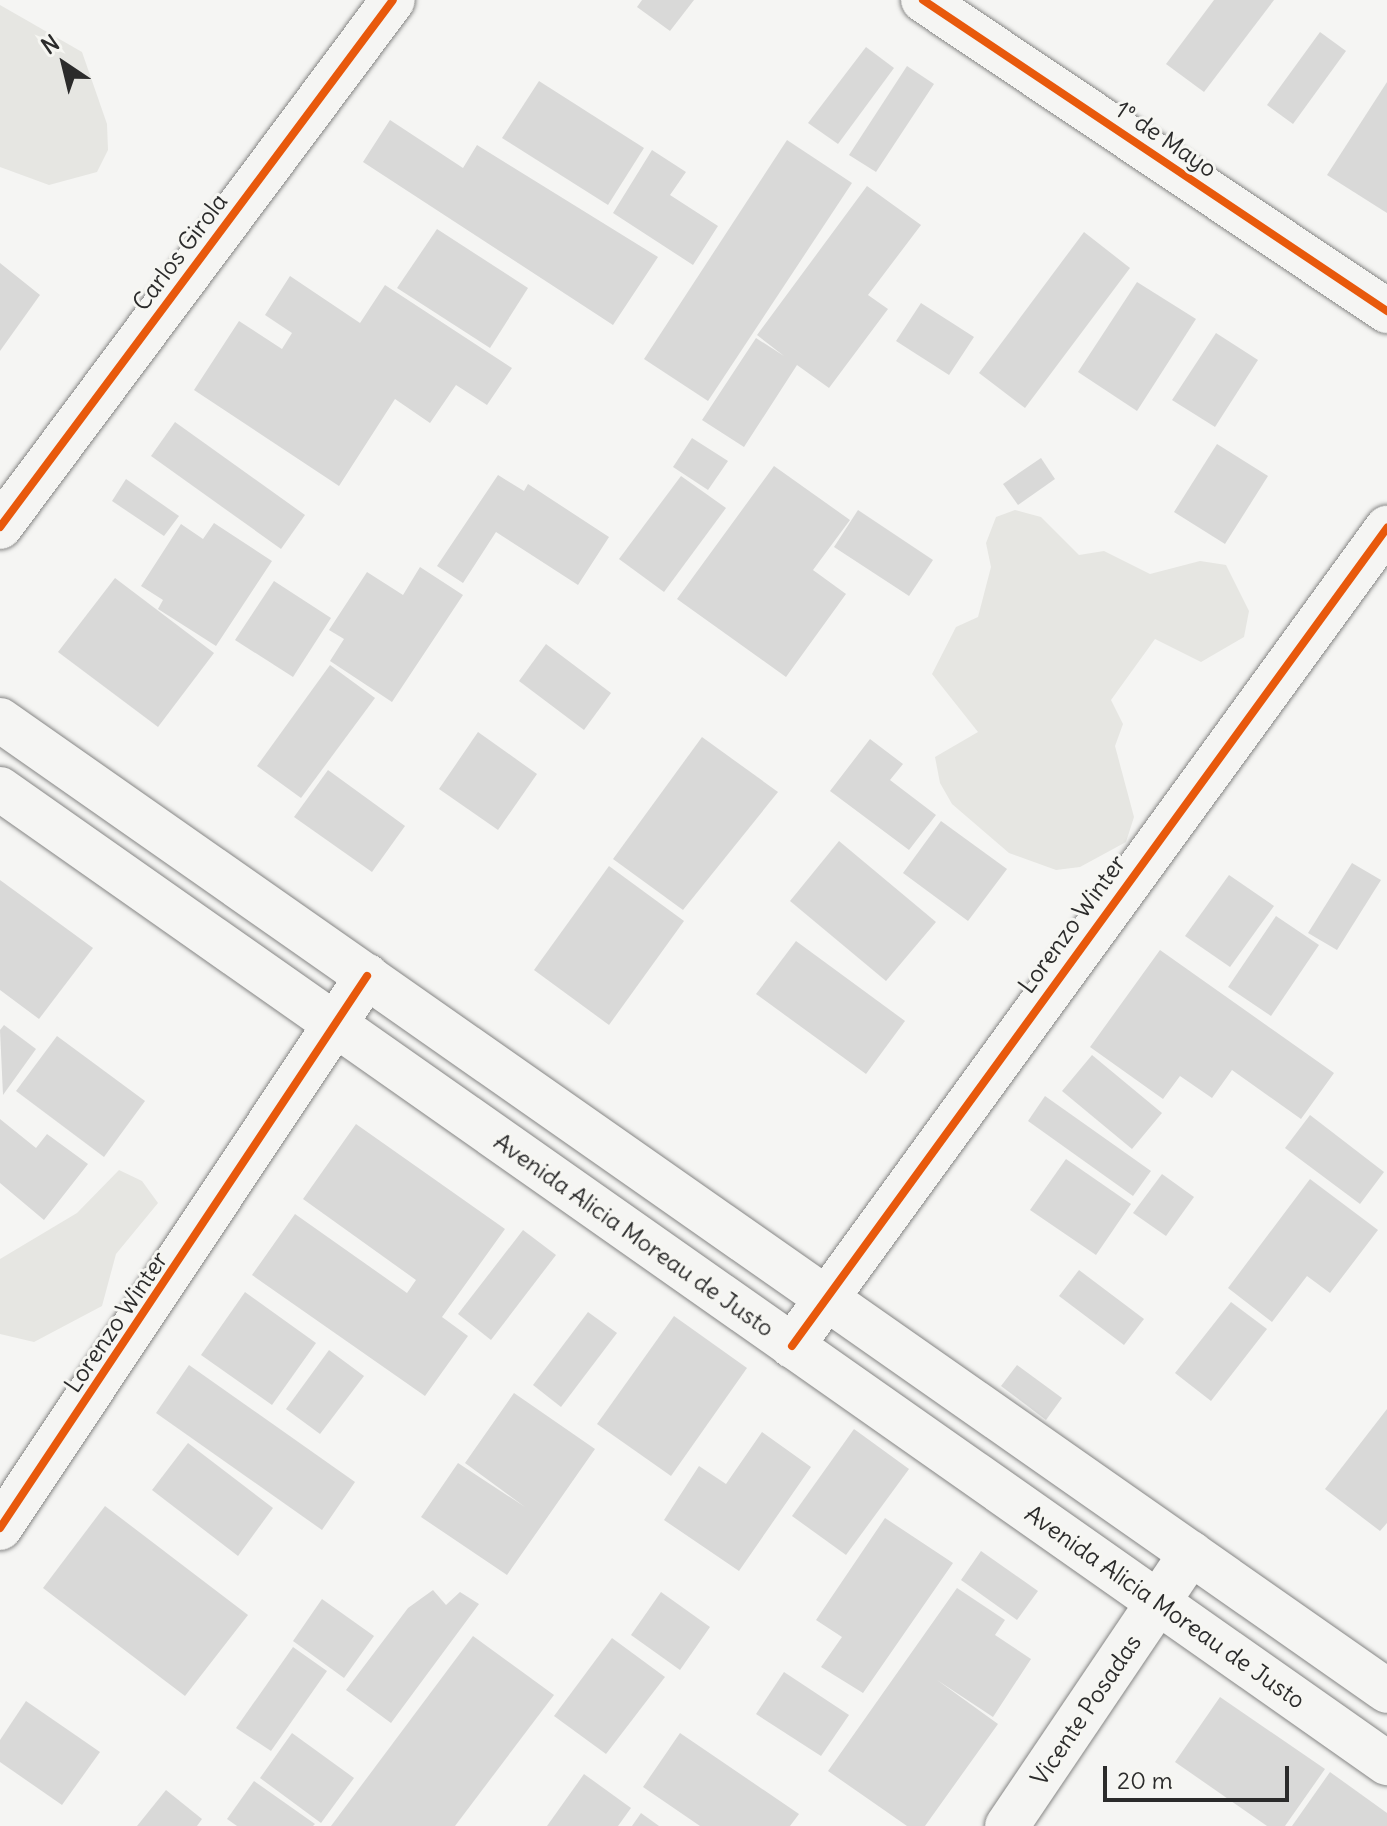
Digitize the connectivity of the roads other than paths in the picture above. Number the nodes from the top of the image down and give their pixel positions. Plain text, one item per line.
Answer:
1 (393, 0) edge
2 (923, 0) edge
3 (1387, 311) edge
4 (0, 527) edge
5 (1387, 528) edge
6 (0, 720) edge
7 (0, 789) edge
8 (367, 976) junction
9 (339, 1027) junction
10 (822, 1298) junction
11 (792, 1346) junction
12 (0, 1528) edge
13 (1191, 1553) junction
14 (1158, 1602) junction
15 (1387, 1691) edge
16 (1387, 1763) edge
17 (1007, 1826) edge

1 - 4 main road, Carlos Girola
2 - 3 main road, 1° de Mayo
5 - 10 main road, Lorenzo Winter
6 - 8 main road
7 - 9 main road, Avenida Alicia Moreau de Justo
8 - 9 main road, Lorenzo Winter
8 - 10 main road
9 - 11 main road, Avenida Alicia Moreau de Justo
9 - 12 main road, Lorenzo Winter
10 - 11 main road, Lorenzo Winter
10 - 13 main road
11 - 14 main road, Avenida Alicia Moreau de Justo
13 - 14 main road, Vicente Posadas
13 - 15 main road
14 - 16 main road, Avenida Alicia Moreau de Justo
14 - 17 main road, Vicente Posadas

